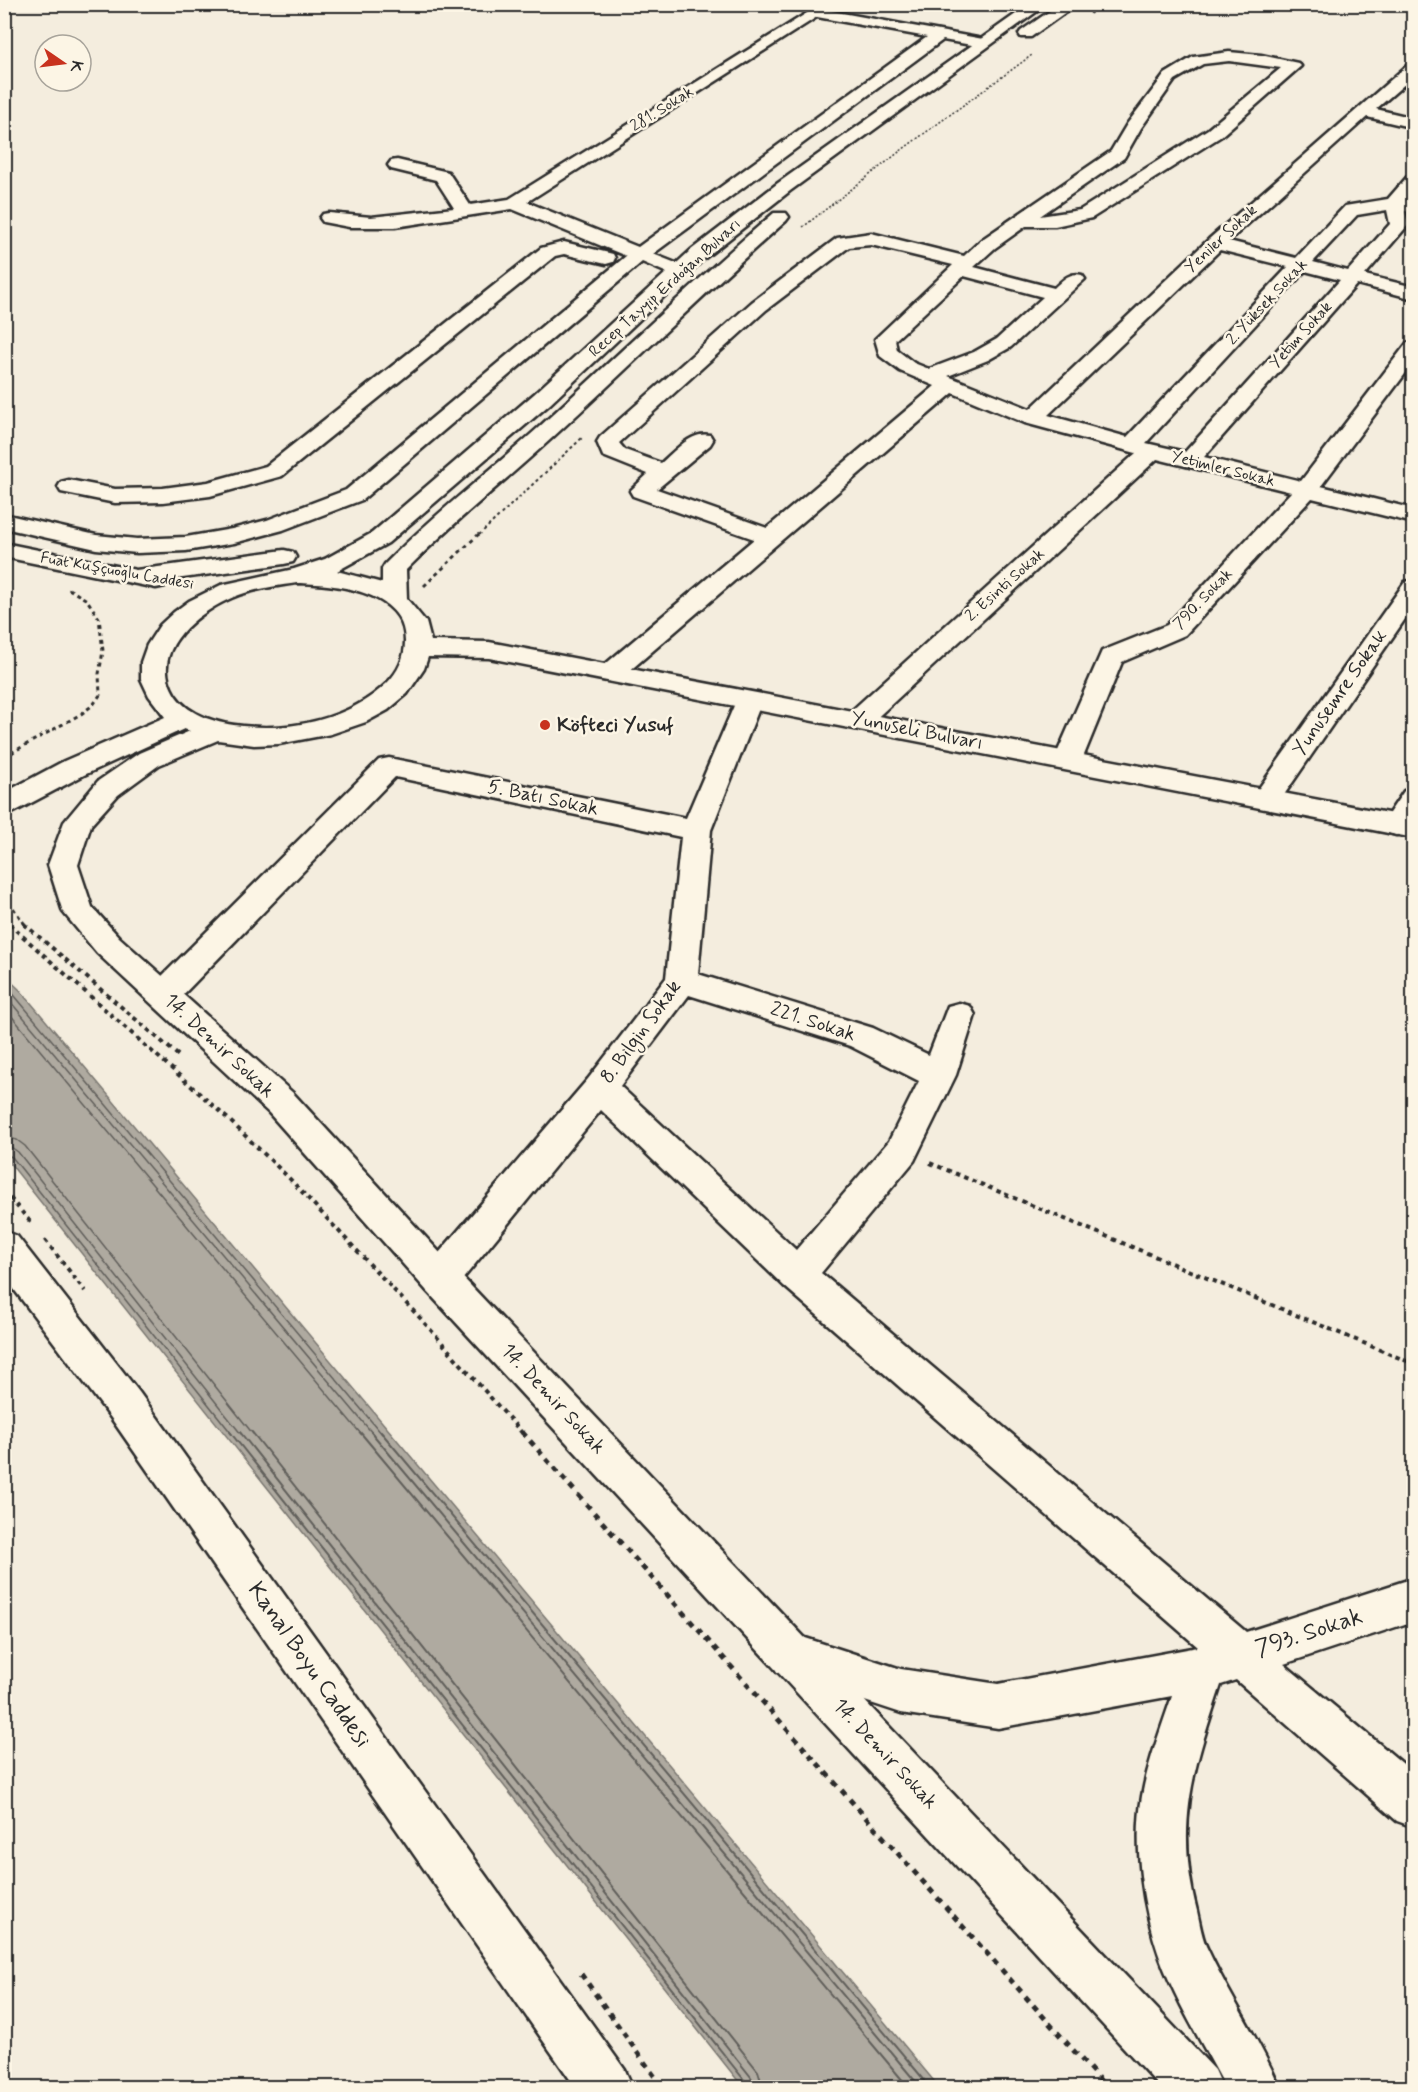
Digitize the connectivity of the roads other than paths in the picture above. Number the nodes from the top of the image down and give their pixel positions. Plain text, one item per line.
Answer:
1 (1070, 4) edge
2 (1038, 5) edge
3 (940, 35) junction
4 (983, 43) junction
5 (1413, 67) edge
6 (1363, 111) junction
7 (1413, 123) edge
8 (1118, 154) junction
9 (854, 160) dead end
10 (398, 165) dead end
11 (1166, 165) junction
12 (1413, 180) edge
13 (799, 202) dead end
14 (514, 203) junction
15 (1404, 206) edge
16 (465, 211) junction
17 (329, 218) dead end
18 (1024, 220) junction
19 (1216, 243) junction
20 (634, 259) junction
21 (1302, 265) junction
22 (963, 266) junction
23 (680, 271) junction
24 (1352, 278) junction
25 (1075, 279) dead end
26 (1413, 293) edge
27 (1058, 295) junction
28 (1413, 348) edge
29 (939, 380) junction
30 (1034, 417) junction
31 (702, 440) dead end
32 (1142, 448) junction
33 (1189, 461) junction
34 (665, 472) junction
35 (69, 488) dead end
36 (1307, 489) junction
37 (1413, 516) edge
38 (4, 521) edge
39 (771, 537) junction
40 (377, 539) junction
41 (4, 550) edge
42 (297, 576) junction
43 (135, 578) junction
44 (1413, 587) edge
45 (230, 590) junction
46 (395, 599) junction
47 (418, 649) junction
48 (611, 673) junction
49 (749, 701) junction
50 (183, 718) junction
51 (859, 719) junction
52 (215, 731) junction
53 (1068, 760) junction
54 (1267, 798) junction
55 (1413, 798) edge
56 (7, 803) edge
57 (1405, 827) edge
58 (696, 830) junction
59 (682, 981) junction
60 (164, 994) junction
61 (959, 1015) dead end
62 (939, 1075) junction
63 (600, 1088) junction
64 (4, 1247) edge
65 (797, 1275) junction
66 (440, 1279) junction
67 (1413, 1599) edge
68 (793, 1656) junction
69 (1223, 1662) junction
70 (1413, 1804) edge
71 (607, 2088) edge
72 (1197, 2088) edge
73 (1254, 2088) edge

1 - 9 street
2 - 4 street, Recep Tayyip Erdoğan Bulvarı
3 - 4 street, 281. Sokak
3 - 14 street, 281. Sokak
3 - 20 street
4 - 23 street, Recep Tayyip Erdoğan Bulvarı
5 - 6 street, Yeniler Sokak
6 - 7 street
6 - 19 street, Yeniler Sokak
8 - 11 street
8 - 11 street
8 - 18 street
10 - 16 street
11 - 18 street
12 - 15 street
13 - 46 street, Recep Tayyip Erdoğan Bulvarı
14 - 16 street
14 - 20 street
15 - 21 street, 2. Yüksek Sokak
15 - 24 street, Yetim Sokak
16 - 17 street
18 - 22 street
19 - 21 street
19 - 30 street, Yeniler Sokak
20 - 23 street
20 - 35 street
20 - 38 street
21 - 24 street
21 - 32 street, 2. Yüksek Sokak
22 - 27 street
22 - 29 street, Yetimler Sokak
22 - 34 street
23 - 40 street, Recep Tayyip Erdoğan Bulvarı
24 - 26 street
24 - 33 street, Yetim Sokak
25 - 27 street
27 - 29 street
28 - 36 street, 790. Sokak
29 - 30 street, Yetimler Sokak
29 - 39 street
30 - 32 street, Yetimler Sokak
31 - 34 street
32 - 33 street, Yetimler Sokak
32 - 51 street, 2. Esinti Sokak
33 - 36 street, Yetimler Sokak
34 - 39 street
36 - 37 street, Yetimler Sokak
36 - 53 street, 790. Sokak
39 - 48 street
40 - 42 street, Recep Tayyip Erdoğan Bulvarı
40 - 43 street
41 - 43 street, Fuat Kuşçuoğlu Caddesi
42 - 45 street
42 - 46 street
43 - 45 street, Fuat Kuşçuoğlu Caddesi
44 - 54 street, Yunusemre Sokak
45 - 50 street
46 - 47 street
47 - 48 street, Yunuseli Bulvarı
47 - 52 street
48 - 49 street, Yunuseli Bulvarı
49 - 51 street, Yunuseli Bulvarı
49 - 58 street, 8. Bilgin Sokak
50 - 52 street
50 - 56 street
51 - 53 street, Yunuseli Bulvarı
52 - 60 street, 14. Demir Sokak
53 - 54 street, Yunuseli Bulvarı
54 - 57 street, Yunuseli Bulvarı
55 - 57 street
58 - 59 street, 8. Bilgin Sokak
58 - 60 street, 5. Batı Sokak
59 - 62 street, 221. Sokak
59 - 63 street, 8. Bilgin Sokak
60 - 66 street, 14. Demir Sokak
61 - 62 street
62 - 65 street
63 - 65 street
63 - 66 street, 8. Bilgin Sokak
64 - 71 street, Kanal Boyu Caddesi
65 - 69 street
66 - 68 street, 14. Demir Sokak
67 - 69 street, 793. Sokak
68 - 69 street, 793. Sokak
68 - 72 street, 14. Demir Sokak
69 - 70 street
69 - 73 street

